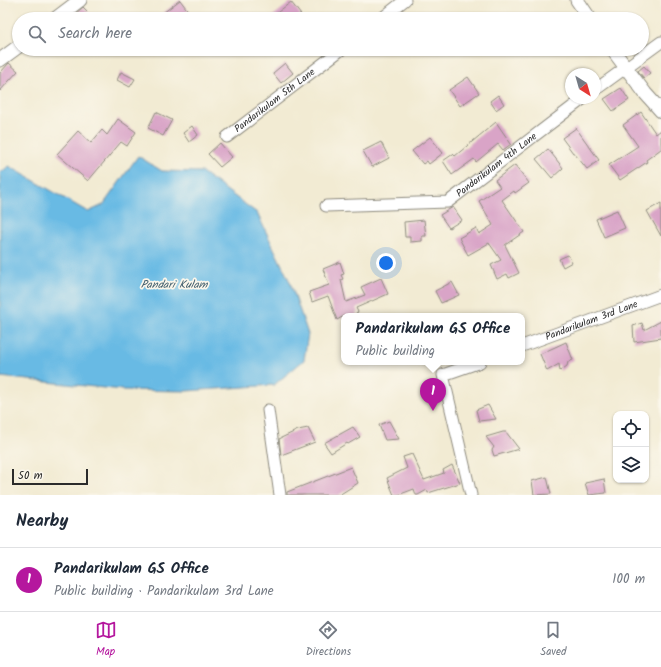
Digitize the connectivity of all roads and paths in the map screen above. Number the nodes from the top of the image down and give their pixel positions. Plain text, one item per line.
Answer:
1 (80, 0) edge
2 (405, 0) edge
3 (577, 0) edge
4 (64, 12) edge
5 (389, 12) edge
6 (585, 12) edge
7 (661, 42) edge
8 (649, 50) edge
9 (12, 51) edge
10 (333, 56) edge
11 (617, 56) edge
12 (641, 56) edge
13 (0, 60) edge
14 (625, 67) junction
15 (601, 85) edge
16 (576, 104) edge
17 (661, 111) edge
18 (227, 137) dead end
19 (326, 206) dead end
20 (661, 295) edge
21 (525, 345) edge
22 (471, 365) edge
23 (268, 410) dead end
24 (280, 495) edge
25 (471, 495) edge

1 - 4 street
2 - 5 street
3 - 6 street
7 - 8 street
9 - 13 street
10 - 18 street, Pandarikulam 5th Lane
11 - 14 street
12 - 14 street
14 - 15 street
14 - 17 street
16 - 19 street, Pandarikulam 4th Lane
20 - 21 street, Pandarikulam 3rd Lane
22 - 25 street
23 - 24 street

